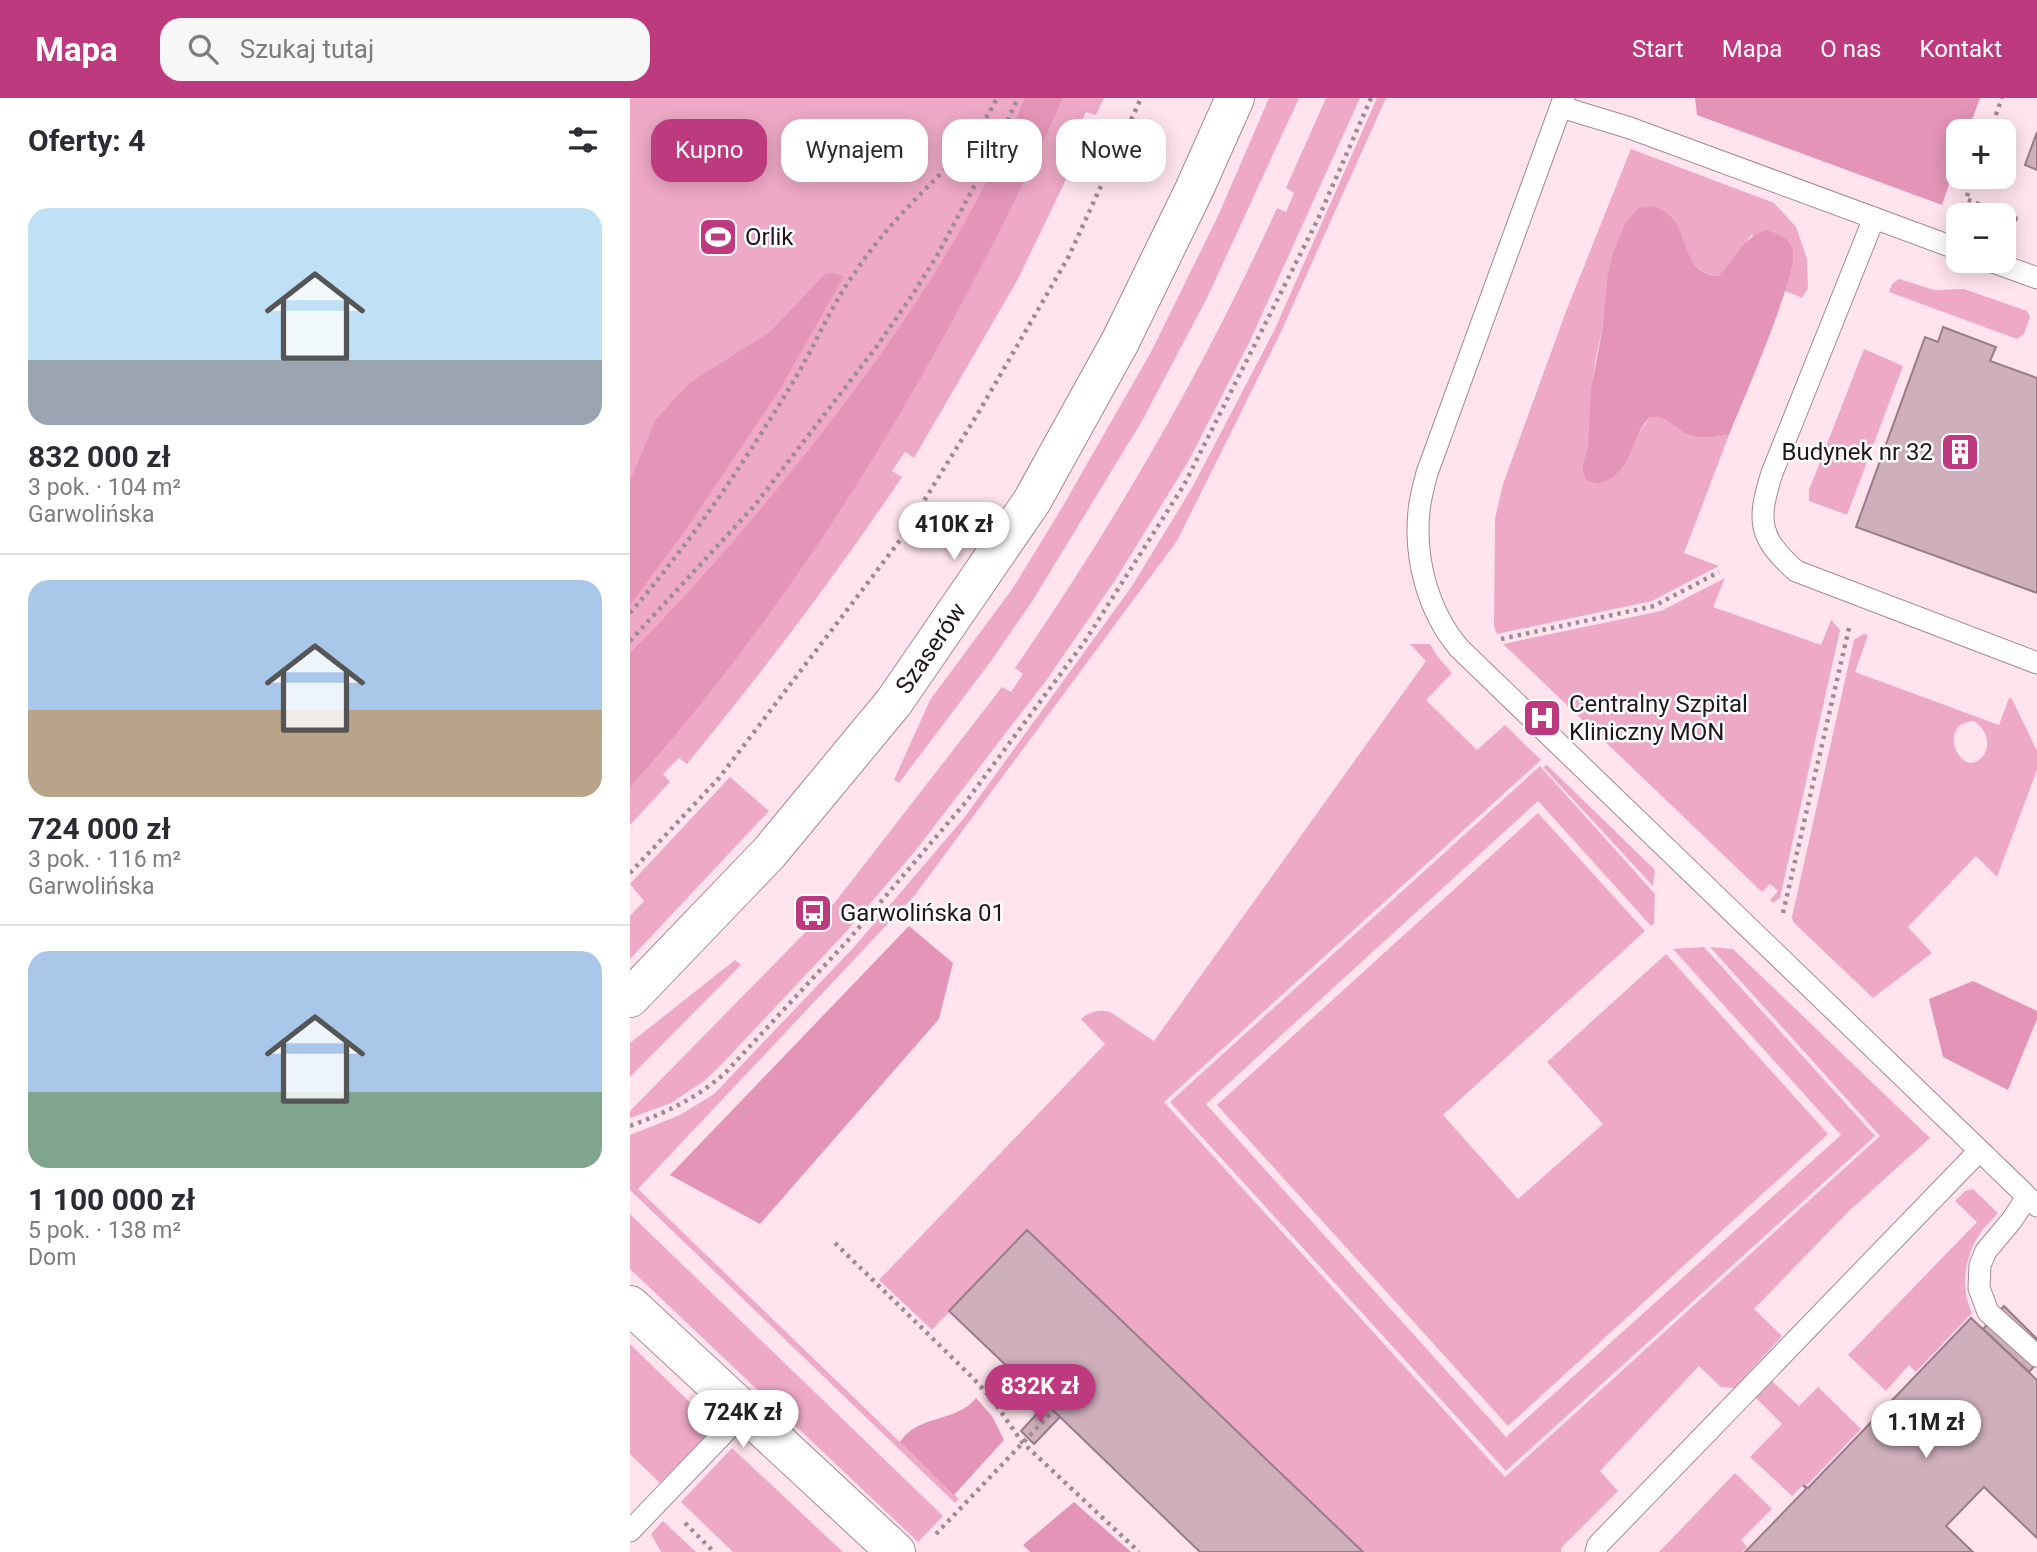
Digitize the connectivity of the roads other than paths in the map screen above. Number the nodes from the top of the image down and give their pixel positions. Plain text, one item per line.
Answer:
1 (1235, 98) edge
2 (1562, 102) edge
3 (1874, 218) junction
4 (1946, 245) edge
5 (2016, 270) edge
6 (2037, 278) edge
7 (2037, 663) edge
8 (630, 998) edge
9 (1979, 1151) junction
10 (2032, 1202) edge
11 (630, 1305) edge
12 (2037, 1356) edge
13 (746, 1411) junction
14 (630, 1531) edge
15 (896, 1552) edge
16 (1596, 1552) edge

1 - 8 street, Szaserów
2 - 3 lane
2 - 9 lane
3 - 4 lane
3 - 7 lane
5 - 6 lane
9 - 10 lane
9 - 16 lane
10 - 12 lane
11 - 13 street
13 - 14 lane
13 - 15 street

